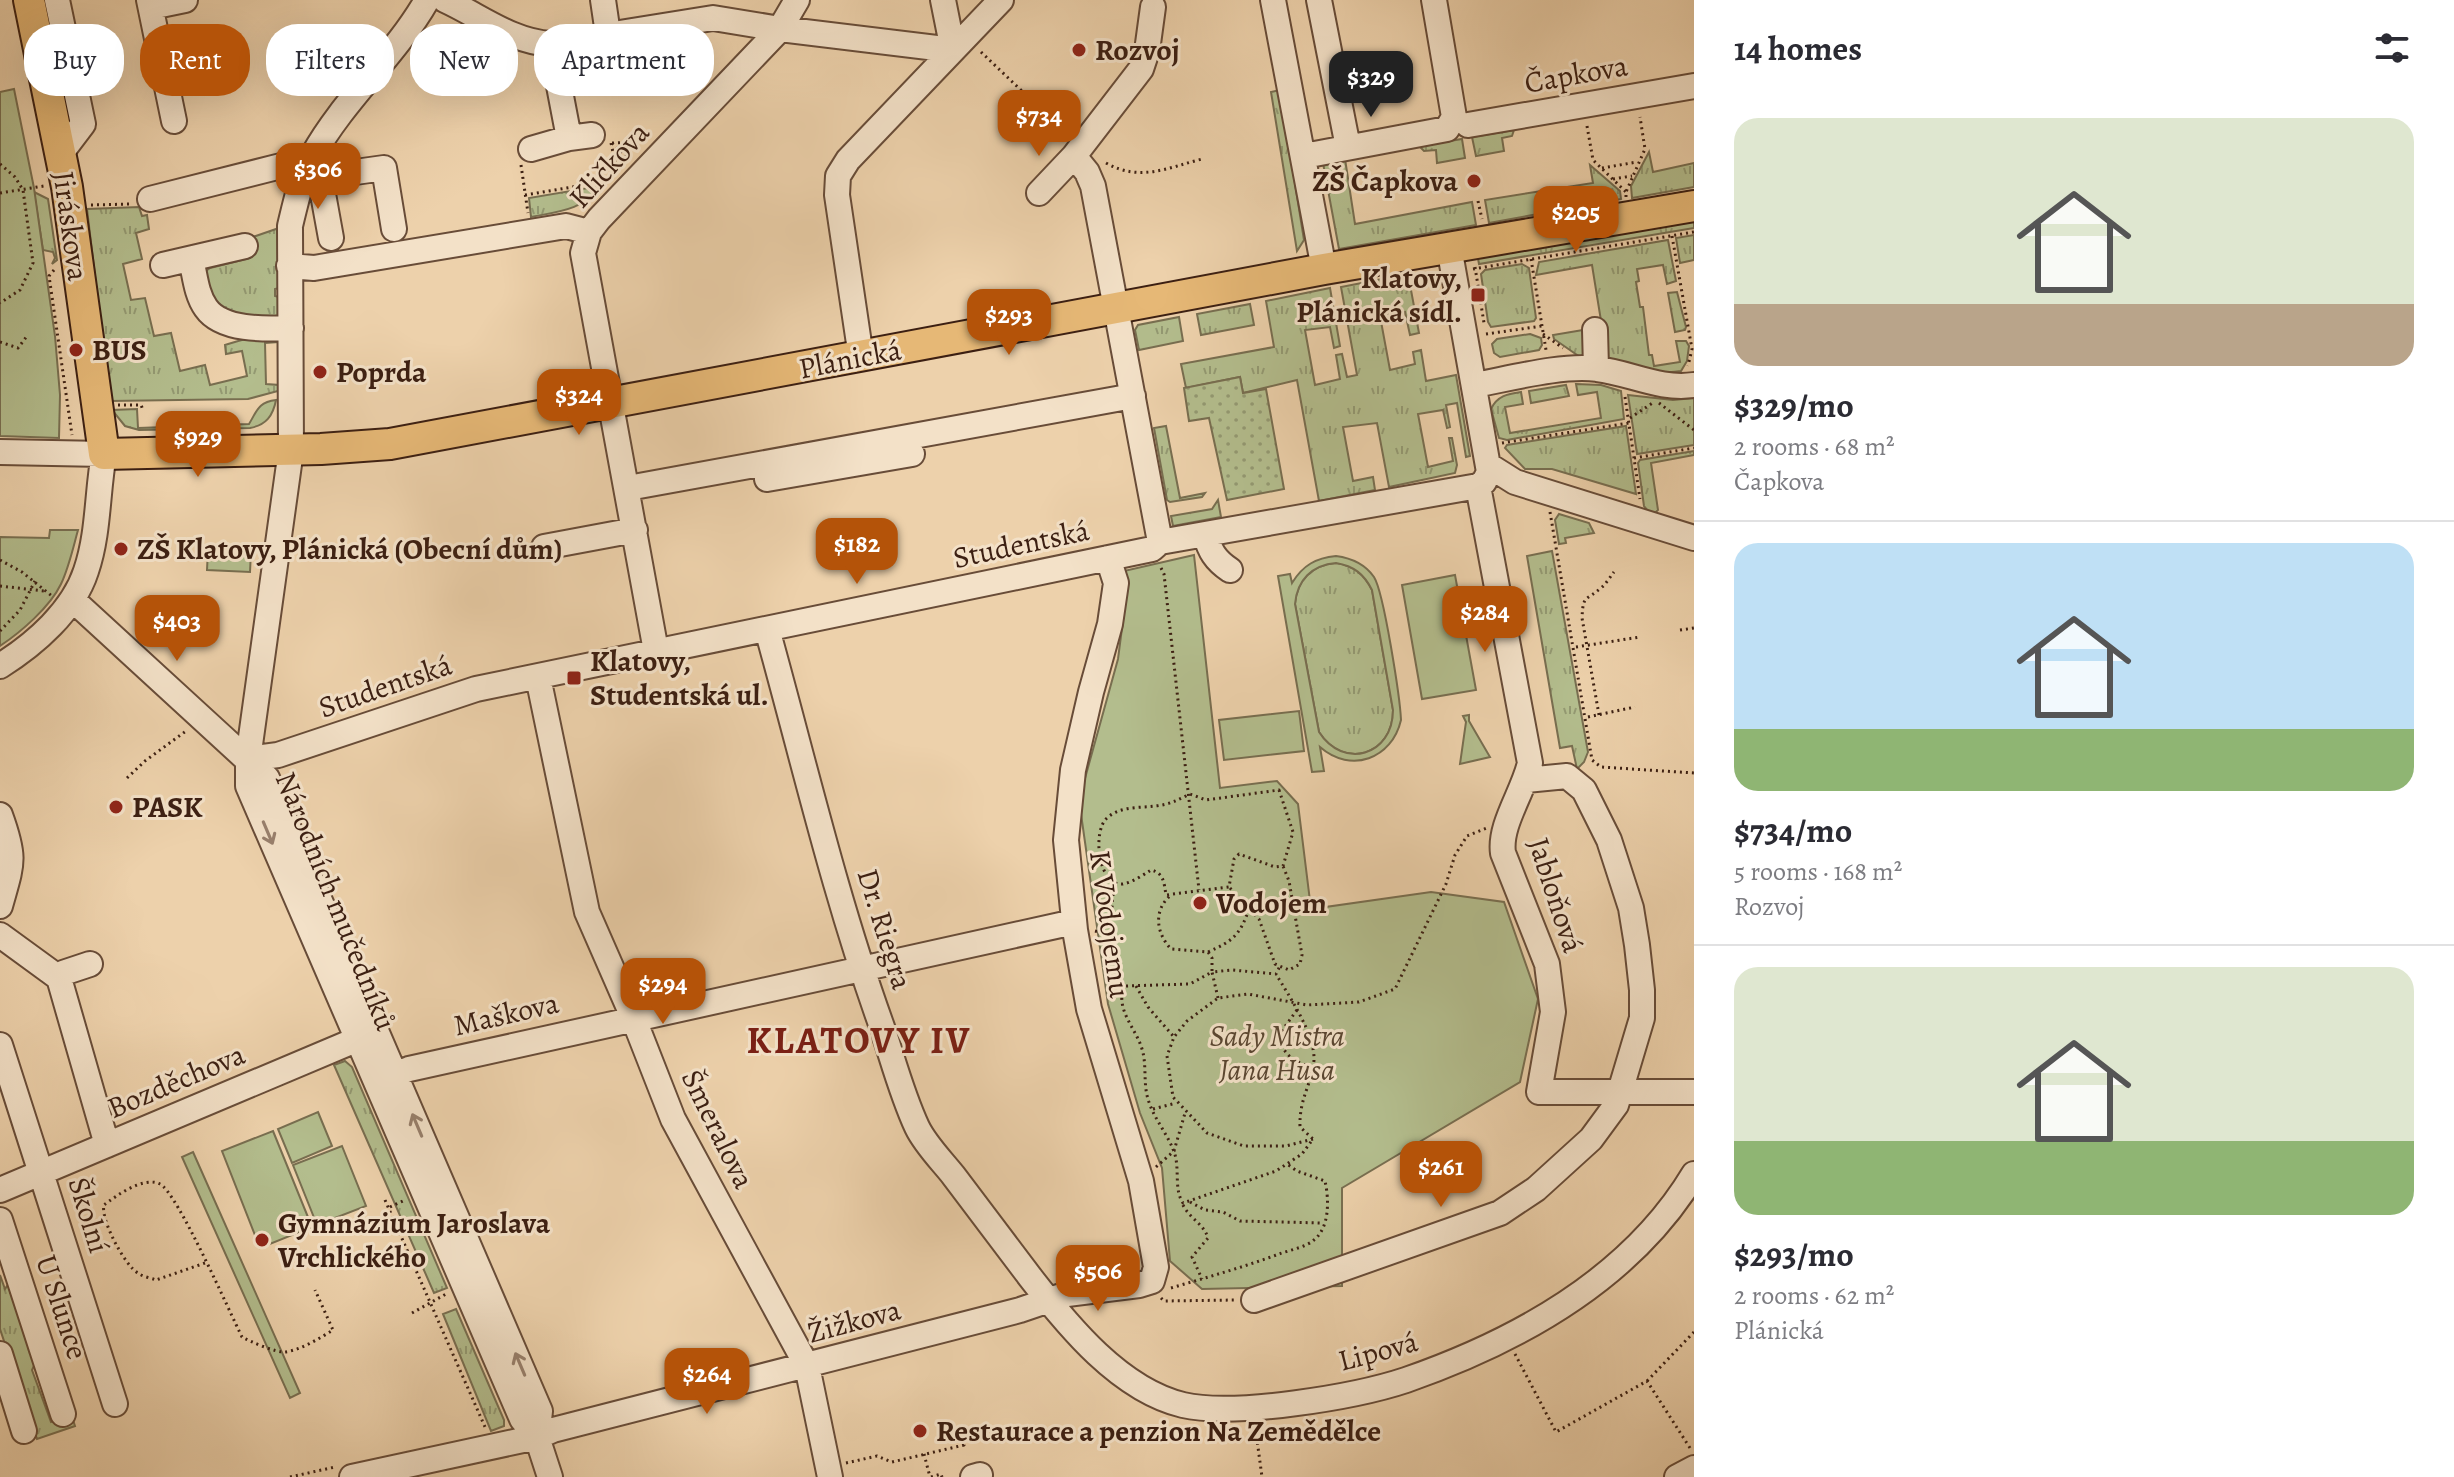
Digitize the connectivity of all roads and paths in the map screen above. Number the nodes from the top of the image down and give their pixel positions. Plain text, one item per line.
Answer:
1 (29, 0) edge
2 (57, 0) edge
3 (185, 0) edge
4 (427, 0) edge
5 (445, 0) edge
6 (603, 0) edge
7 (797, 0) edge
8 (943, 0) edge
9 (1001, 0) edge
10 (1273, 0) edge
11 (1319, 0) edge
12 (1434, 0) edge
13 (150, 4) edge
14 (1153, 7) dead end
15 (721, 9) edge
16 (62, 24) edge
17 (607, 24) edge
18 (653, 24) edge
19 (780, 29) junction
20 (534, 41) edge
21 (959, 44) junction
22 (1694, 86) edge
23 (77, 96) edge
24 (573, 96) edge
25 (1638, 105) dead end
26 (1585, 114) dead end
27 (174, 121) dead end
28 (1458, 127) junction
29 (591, 139) junction
30 (647, 142) dead end
31 (1348, 147) junction
32 (531, 149) joint
33 (1077, 152) junction
34 (61, 153) junction
35 (1304, 156) junction
36 (1202, 159) dead end
37 (632, 160) dead end
38 (1639, 162) junction
39 (0, 164) edge
40 (318, 168) junction
41 (1602, 168) junction
42 (618, 175) dead end
43 (1632, 176) junction
44 (1613, 179) junction
45 (67, 187) junction
46 (605, 189) dead end
47 (23, 190) junction
48 (1626, 192) junction
49 (0, 193) edge
50 (1039, 193) dead end
51 (525, 195) junction
52 (144, 201) joint
53 (1478, 201) dead end
54 (1627, 202) dead end
55 (96, 204) dead end
56 (1694, 206) edge
57 (529, 219) dead end
58 (394, 229) dead end
59 (589, 232) junction
60 (1672, 235) dead end
61 (331, 238) dead end
62 (245, 246) dead end
63 (1460, 246) junction
64 (191, 259) junction
65 (1531, 259) dead end
66 (61, 262) dead end
67 (163, 265) dead end
68 (289, 266) junction
69 (1324, 269) junction
70 (0, 303) edge
71 (1116, 310) junction
72 (1542, 326) junction
73 (291, 328) junction
74 (1595, 330) dead end
75 (1486, 334) junction
76 (1543, 334) junction
77 (27, 336) dead end
78 (0, 342) edge
79 (1488, 345) dead end
80 (1535, 354) dead end
81 (861, 357) junction
82 (1596, 364) junction
83 (1472, 376) junction
84 (1689, 379) edge
85 (1624, 389) dead end
86 (612, 403) junction
87 (1134, 404) junction
88 (107, 405) dead end
89 (143, 410) dead end
90 (1628, 421) junction
91 (1694, 430) edge
92 (1024, 432) dead end
93 (1694, 448) edge
94 (291, 450) junction
95 (0, 452) edge
96 (104, 454) junction
97 (912, 454) dead end
98 (73, 455) junction
99 (1634, 458) junction
100 (1490, 468) junction
101 (629, 496) junction
102 (1642, 507) dead end
103 (1549, 509) dead end
104 (635, 530) junction
105 (1205, 534) junction
106 (1694, 538) edge
107 (1156, 545) junction
108 (544, 547) dead end
109 (1108, 558) junction
110 (0, 560) edge
111 (1230, 570) dead end
112 (1614, 572) dead end
113 (35, 581) junction
114 (0, 586) edge
115 (30, 589) junction
116 (46, 591) junction
117 (64, 600) junction
118 (1694, 628) edge
119 (767, 629) junction
120 (1680, 630) dead end
121 (0, 631) edge
122 (1640, 637) dead end
123 (1587, 645) junction
124 (1576, 647) dead end
125 (656, 651) junction
126 (0, 666) edge
127 (538, 677) junction
128 (1635, 707) dead end
129 (199, 715) junction
130 (1599, 715) junction
131 (1588, 717) dead end
132 (248, 759) junction
133 (1694, 773) edge
134 (127, 778) dead end
135 (1526, 780) junction
136 (1190, 794) junction
137 (0, 815) edge
138 (1506, 825) junction
139 (1283, 866) junction
140 (1114, 883) junction
141 (1229, 887) junction
142 (1199, 890) junction
143 (1173, 893) junction
144 (1, 900) edge
145 (1249, 909) junction
146 (1074, 926) junction
147 (0, 935) edge
148 (1114, 936) junction
149 (1208, 952) junction
150 (90, 964) dead end
151 (1280, 966) junction
152 (861, 970) junction
153 (1212, 972) junction
154 (1276, 974) junction
155 (59, 978) junction
156 (1136, 985) junction
157 (1124, 986) junction
158 (1218, 998) junction
159 (1293, 1002) junction
160 (1297, 1010) junction
161 (633, 1017) junction
162 (367, 1035) junction
163 (1174, 1037) junction
164 (0, 1045) edge
165 (1312, 1067) junction
166 (386, 1079) junction
167 (1622, 1092) junction
168 (1694, 1092) edge
169 (1177, 1102) junction
170 (1153, 1109) junction
171 (1185, 1113) junction
172 (1313, 1139) junction
173 (107, 1145) junction
174 (1174, 1151) junction
175 (1287, 1164) junction
176 (42, 1172) junction
177 (1694, 1174) edge
178 (1141, 1181) junction
179 (0, 1190) edge
180 (412, 1197) dead end
181 (385, 1200) dead end
182 (1190, 1202) junction
183 (1183, 1203) junction
184 (389, 1208) junction
185 (0, 1220) edge
186 (1324, 1223) junction
187 (205, 1263) junction
188 (463, 1278) junction
189 (1202, 1279) junction
190 (1143, 1284) junction
191 (315, 1290) dead end
192 (1048, 1300) junction
193 (1254, 1300) joint
194 (430, 1302) junction
195 (412, 1313) dead end
196 (1694, 1332) edge
197 (1508, 1339) junction
198 (0, 1354) edge
199 (807, 1366) junction
200 (1647, 1381) junction
201 (115, 1404) dead end
202 (1253, 1407) junction
203 (63, 1414) dead end
204 (960, 1428) dead end
205 (24, 1431) dead end
206 (488, 1435) dead end
207 (537, 1437) junction
208 (841, 1453) dead end
209 (924, 1454) junction
210 (1694, 1454) edge
211 (1694, 1468) edge
212 (344, 1472) edge
213 (290, 1477) edge
214 (550, 1477) edge
215 (830, 1477) edge
216 (930, 1477) edge
217 (942, 1477) edge
218 (1262, 1477) edge
219 (1677, 1477) edge

1 - 34 main road, Jiráskova
2 - 16 street
3 - 13 street
4 - 40 street, Národních mučedníků
5 - 20 street
6 - 17 street
7 - 19 street, Kličkova
8 - 21 street
9 - 21 street
10 - 35 street
11 - 31 street
12 - 28 street
13 - 27 street
14 - 33 street
15 - 18 street
15 - 19 street
19 - 21 street
19 - 59 street, Kličkova
21 - 33 path
21 - 81 street
22 - 28 street, Čapkova
23 - 34 street
24 - 29 street
25 - 38 path
26 - 41 path
28 - 31 street, Čapkova
29 - 30 path
29 - 32 street
29 - 37 path
29 - 42 path
31 - 35 street, Čapkova
32 - 51 path
33 - 36 path
33 - 50 street
33 - 71 street
34 - 45 main road, Jiráskova
35 - 69 street
38 - 41 path
38 - 43 path
39 - 47 path
40 - 52 street
40 - 58 street
40 - 61 street
40 - 68 street, Národních mučedníků
41 - 44 path
43 - 44 path
43 - 48 path
44 - 48 path
45 - 47 path
45 - 96 main road, Jiráskova
46 - 51 path
47 - 49 path
47 - 70 path
48 - 54 path
51 - 57 path
52 - 55 path
53 - 63 path
56 - 63 main road, Plánická
59 - 68 street
59 - 86 street, Kličkova
60 - 84 path
62 - 64 street
63 - 69 main road, Plánická
63 - 75 path
63 - 83 street, Jabloňová
64 - 67 street
64 - 73 street
65 - 72 path
66 - 98 path
68 - 73 street, Národních mučedníků
69 - 71 main road, Plánická
71 - 81 main road, Plánická
71 - 87 street
72 - 75 path
72 - 76 path
73 - 94 street, Národních mučedníků
74 - 82 street
75 - 79 path
76 - 80 path
76 - 82 path
77 - 78 path
81 - 86 main road, Plánická
82 - 83 street
82 - 84 street
83 - 100 street, Jabloňová
85 - 90 path
86 - 94 main road, Plánická
86 - 101 street, Kličkova
87 - 92 street
87 - 101 street
87 - 107 street
88 - 89 path
90 - 91 path
90 - 99 path
90 - 100 path
93 - 99 path
94 - 96 main road, Plánická
94 - 132 street, Národních mučedníků
95 - 98 street, Plánická
96 - 98 street, Plánická
96 - 117 street
97 - 101 street
99 - 102 path
100 - 105 street, Studentská
100 - 106 street
100 - 135 street, Jabloňová
101 - 104 street, Kličkova
103 - 133 path
104 - 108 street
104 - 125 street, Kličkova
105 - 107 street, Studentská
105 - 111 street
107 - 109 street, Studentská
107 - 136 path
109 - 119 street, Studentská
109 - 146 street, K Vodojemu
110 - 113 path
112 - 123 path
113 - 115 path
113 - 116 path
114 - 115 path
115 - 116 path
115 - 121 path
116 - 117 path
117 - 126 street
117 - 129 street
118 - 120 path
119 - 125 street, Studentská
119 - 152 street, Dr. Riegra
122 - 123 path
123 - 124 path
123 - 130 path
125 - 127 street, Studentská
127 - 132 street, Studentská
127 - 161 street, Šmeralova
128 - 130 path
129 - 132 street
129 - 134 path
130 - 131 path
132 - 162 street, Národních mučedníků
135 - 138 street, Jabloňová
135 - 167 street
136 - 139 path
136 - 140 path
136 - 142 path
137 - 144 street
138 - 159 path
138 - 167 street, Jabloňová
139 - 141 path
139 - 151 path
140 - 143 path
140 - 148 path
141 - 142 path
141 - 145 path
142 - 143 path
143 - 149 path
145 - 149 path
145 - 151 path
146 - 148 path
146 - 152 street, Maškova
146 - 178 street, K Vodojemu
147 - 155 street
148 - 157 path
149 - 153 path
150 - 155 street
151 - 154 path
152 - 161 street, Maškova
152 - 192 street, Dr. Riegra
153 - 154 path
153 - 156 path
153 - 158 path
154 - 159 path
155 - 173 street
156 - 157 path
156 - 163 path
157 - 170 path
158 - 159 path
158 - 163 path
159 - 160 path
160 - 165 path
160 - 165 path
161 - 166 street, Maškova
161 - 199 street, Šmeralova
162 - 166 street, Národních mučedníků
162 - 173 street, Bozděchova
163 - 169 path
164 - 176 street, Školní
165 - 172 path
166 - 188 street, Národních mučedníků
167 - 168 street
167 - 193 street
169 - 170 path
169 - 171 path
170 - 174 path
171 - 172 path
171 - 174 path
172 - 175 path
173 - 176 street, Bozděchova
174 - 178 path
174 - 183 path
175 - 182 path
175 - 186 path
176 - 179 street, Bozděchova
176 - 201 street, Školní
177 - 197 street, Lipová
178 - 190 street, K Vodojemu
180 - 184 path
181 - 184 path
182 - 183 path
182 - 186 path
183 - 189 path
184 - 194 path
185 - 203 street, U Slunce
186 - 189 path
187 - 187 path
187 - 191 path
188 - 194 path
188 - 207 street, Národních mučedníků
189 - 190 path
190 - 192 street, Žižkova
190 - 193 path
192 - 199 street, Žižkova
192 - 202 street, Lipová
194 - 195 path
194 - 206 path
196 - 200 path
197 - 200 path
197 - 202 street, Lipová
198 - 205 street
199 - 207 street, Žižkova
199 - 215 street, Šmeralova
200 - 210 path
202 - 218 path
204 - 209 path
207 - 212 street, Žižkova
207 - 214 street, Národních mučedníků
208 - 209 path
209 - 216 path
211 - 219 street
212 - 213 path
216 - 217 path

